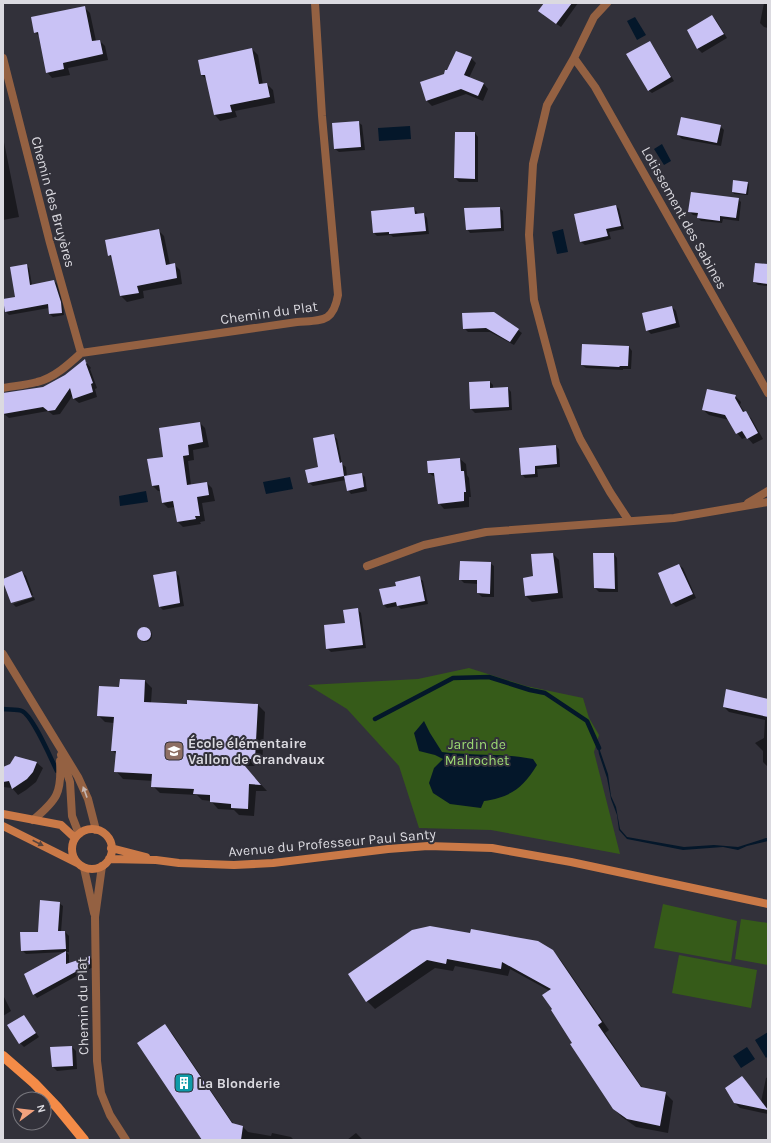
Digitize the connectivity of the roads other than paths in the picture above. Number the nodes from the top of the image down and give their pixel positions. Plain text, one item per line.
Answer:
1 (315, 3) edge
2 (607, 3) edge
3 (3, 58) edge
4 (574, 58) junction
5 (81, 353) junction
6 (3, 388) edge
7 (768, 393) edge
8 (768, 491) edge
9 (768, 502) edge
10 (744, 505) junction
11 (629, 521) junction
12 (367, 566) dead end
13 (3, 654) edge
14 (55, 741) junction
15 (3, 814) edge
16 (33, 820) junction
17 (3, 826) edge
18 (96, 830) junction
19 (77, 836) junction
20 (112, 848) junction
21 (109, 860) junction
22 (156, 860) junction
23 (82, 866) junction
24 (102, 866) junction
25 (768, 904) edge
26 (95, 917) junction
27 (3, 1056) edge
28 (84, 1140) edge
29 (126, 1140) edge

1 - 5 street, Chemin du Plat
2 - 4 street
3 - 5 street, Chemin des Bruyères
4 - 7 street, Lotissement des Sabines
4 - 11 street
5 - 6 street
8 - 10 street
9 - 10 street
10 - 11 street
11 - 12 street
13 - 14 street
14 - 16 street
18 -> 14 street
14 - 19 street
15 - 16 main road
16 - 19 main road
17 -> 23 main road
18 - 19 main road
18 - 20 main road
19 - 23 main road
20 - 21 main road
20 - 22 main road, Avenue du Professeur Paul Santy
21 - 22 main road, Avenue du Professeur Paul Santy
21 - 24 main road
22 - 25 main road, Avenue du Professeur Paul Santy
23 - 24 main road
23 - 26 street
24 - 26 street, Chemin du Plat
26 - 29 street, Chemin du Plat
27 - 28 main road

